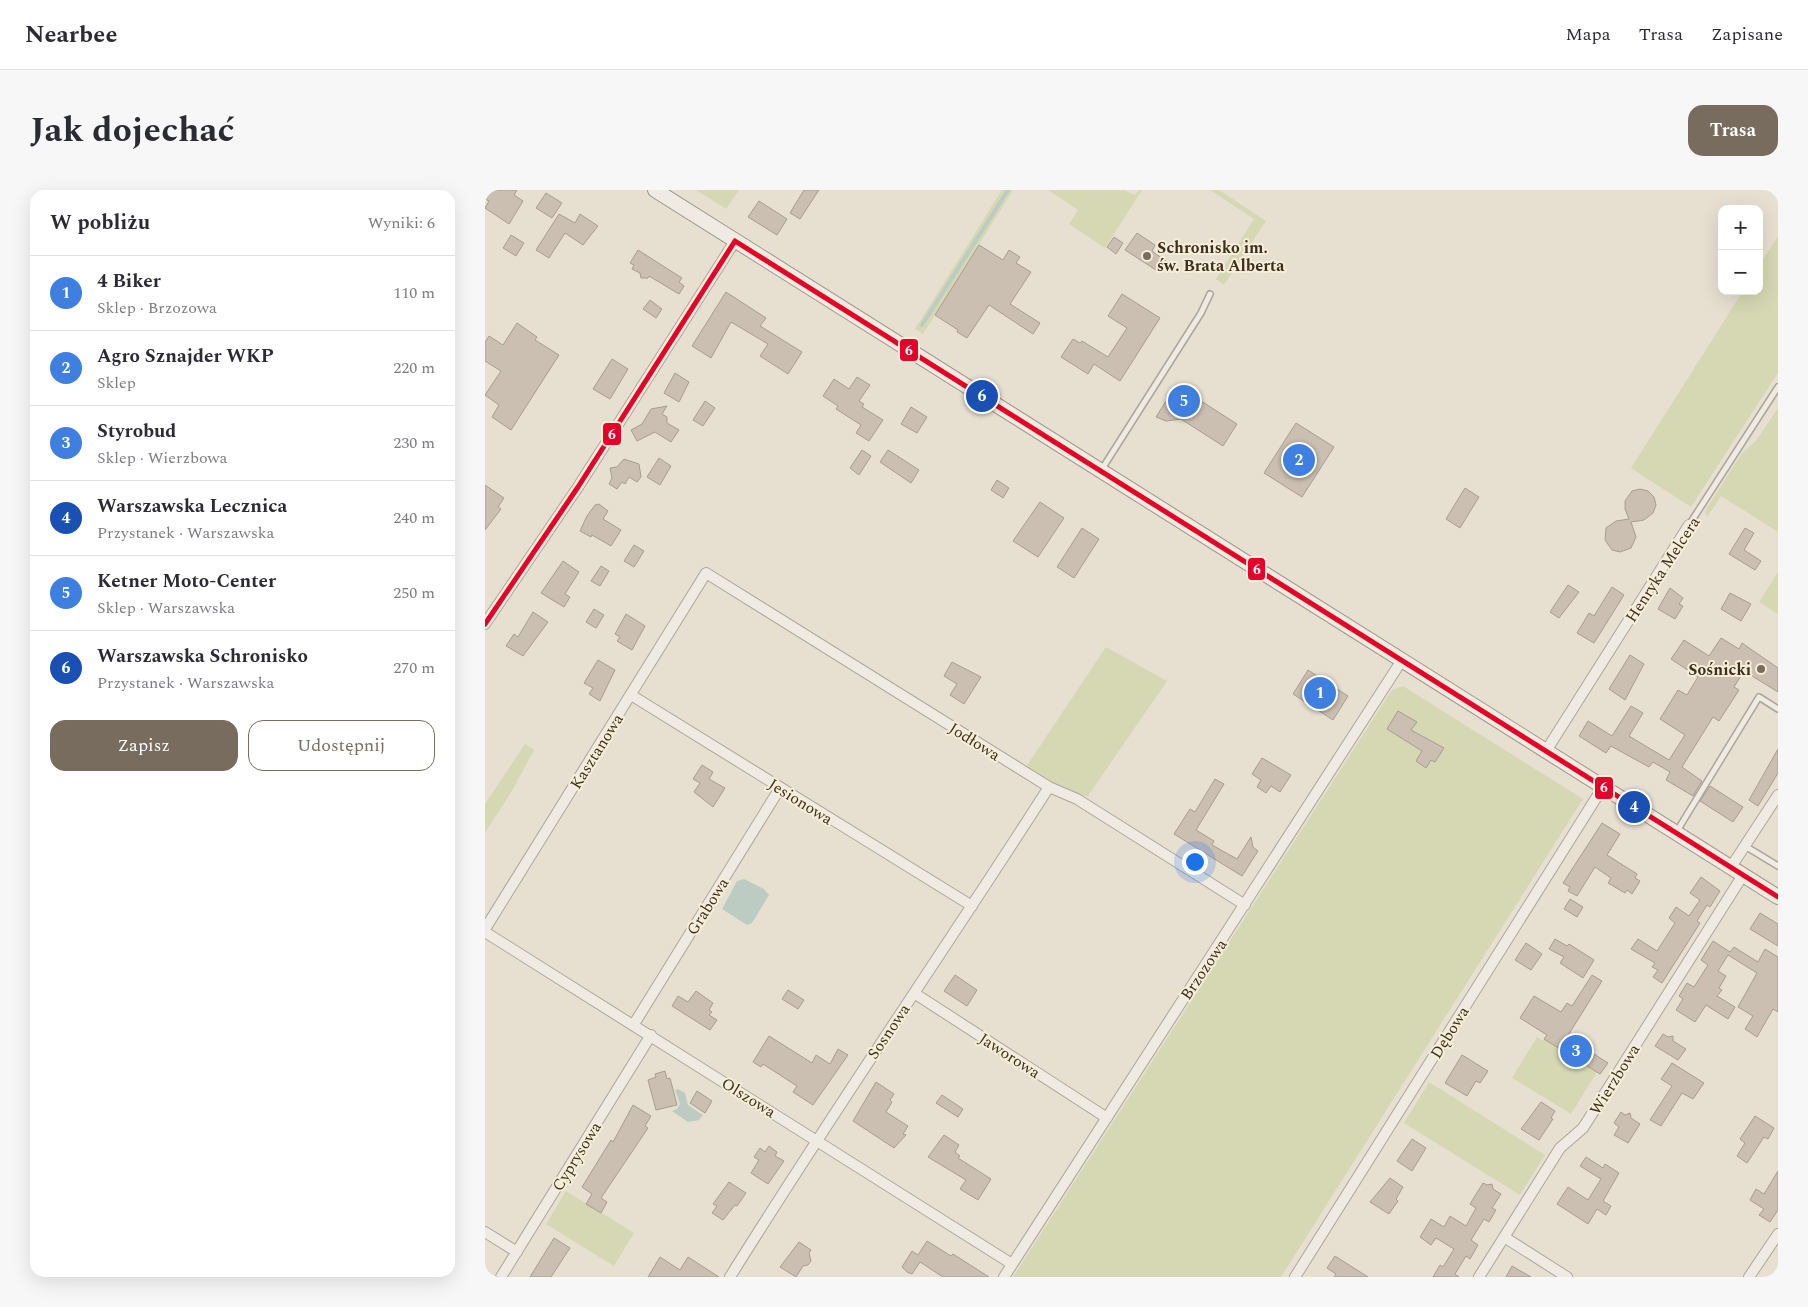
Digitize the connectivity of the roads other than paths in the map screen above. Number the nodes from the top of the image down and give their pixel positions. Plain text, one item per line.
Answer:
1 (655, 190) edge
2 (735, 241) junction
3 (1210, 294) dead end
4 (1778, 387) edge
5 (1100, 471) junction
6 (1689, 525) joint
7 (706, 573) joint
8 (485, 624) edge
9 (1402, 660) junction
10 (631, 695) junction
11 (1778, 709) edge
12 (1545, 751) junction
13 (1049, 787) junction
14 (1603, 787) junction
15 (780, 788) junction
16 (1778, 795) edge
17 (1675, 833) junction
18 (1745, 846) junction
19 (1778, 866) edge
20 (1731, 867) junction
21 (1743, 875) junction
22 (1778, 897) edge
23 (1245, 905) junction
24 (972, 906) junction
25 (485, 931) edge
26 (914, 993) junction
27 (634, 1024) junction
28 (651, 1035) junction
29 (1107, 1118) junction
30 (816, 1140) junction
31 (485, 1232) edge
32 (1777, 1235) edge
33 (1504, 1237) junction
34 (517, 1252) junction
35 (1012, 1264) junction
36 (501, 1277) edge
37 (730, 1277) edge
38 (1004, 1277) edge
39 (1295, 1277) edge
40 (1479, 1277) edge
41 (1567, 1277) edge
42 (1749, 1277) edge

1 - 2 main road
2 - 5 main road
2 - 8 street
3 - 5 lane
4 - 6 lane, Henryka Melcera
5 - 9 main road
6 - 12 street, Henryka Melcera
7 - 10 street, Kasztanowa
7 - 13 street, Jodłowa
9 - 12 main road
9 - 23 street, Brzozowa
10 - 15 street, Jesionowa
10 - 25 street, Kasztanowa
11 - 17 lane
12 - 14 main road
13 - 23 street, Jodłowa
13 - 24 street, Sosnowa
14 - 17 main road
14 - 39 street, Dębowa
15 - 24 street, Jesionowa
15 - 27 street, Grabowa
16 - 18 street
17 - 20 main road
18 - 19 lane
18 - 20 street
20 - 21 main road
21 - 22 main road
21 - 33 street, Wierzbowa
23 - 29 street, Brzozowa
24 - 26 street, Sosnowa
25 - 27 street, Olszowa
26 - 29 street, Jaworowa
26 - 30 street, Sosnowa
27 - 28 street, Olszowa
28 - 30 street, Olszowa
28 - 34 street, Cyprysowa
29 - 35 street, Brzozowa
30 - 35 street, Olszowa
30 - 37 street, Sosnowa
31 - 34 street
32 - 42 street
33 - 40 street, Wierzbowa
33 - 41 street
34 - 36 street, Cyprysowa
35 - 38 street, Brzozowa

